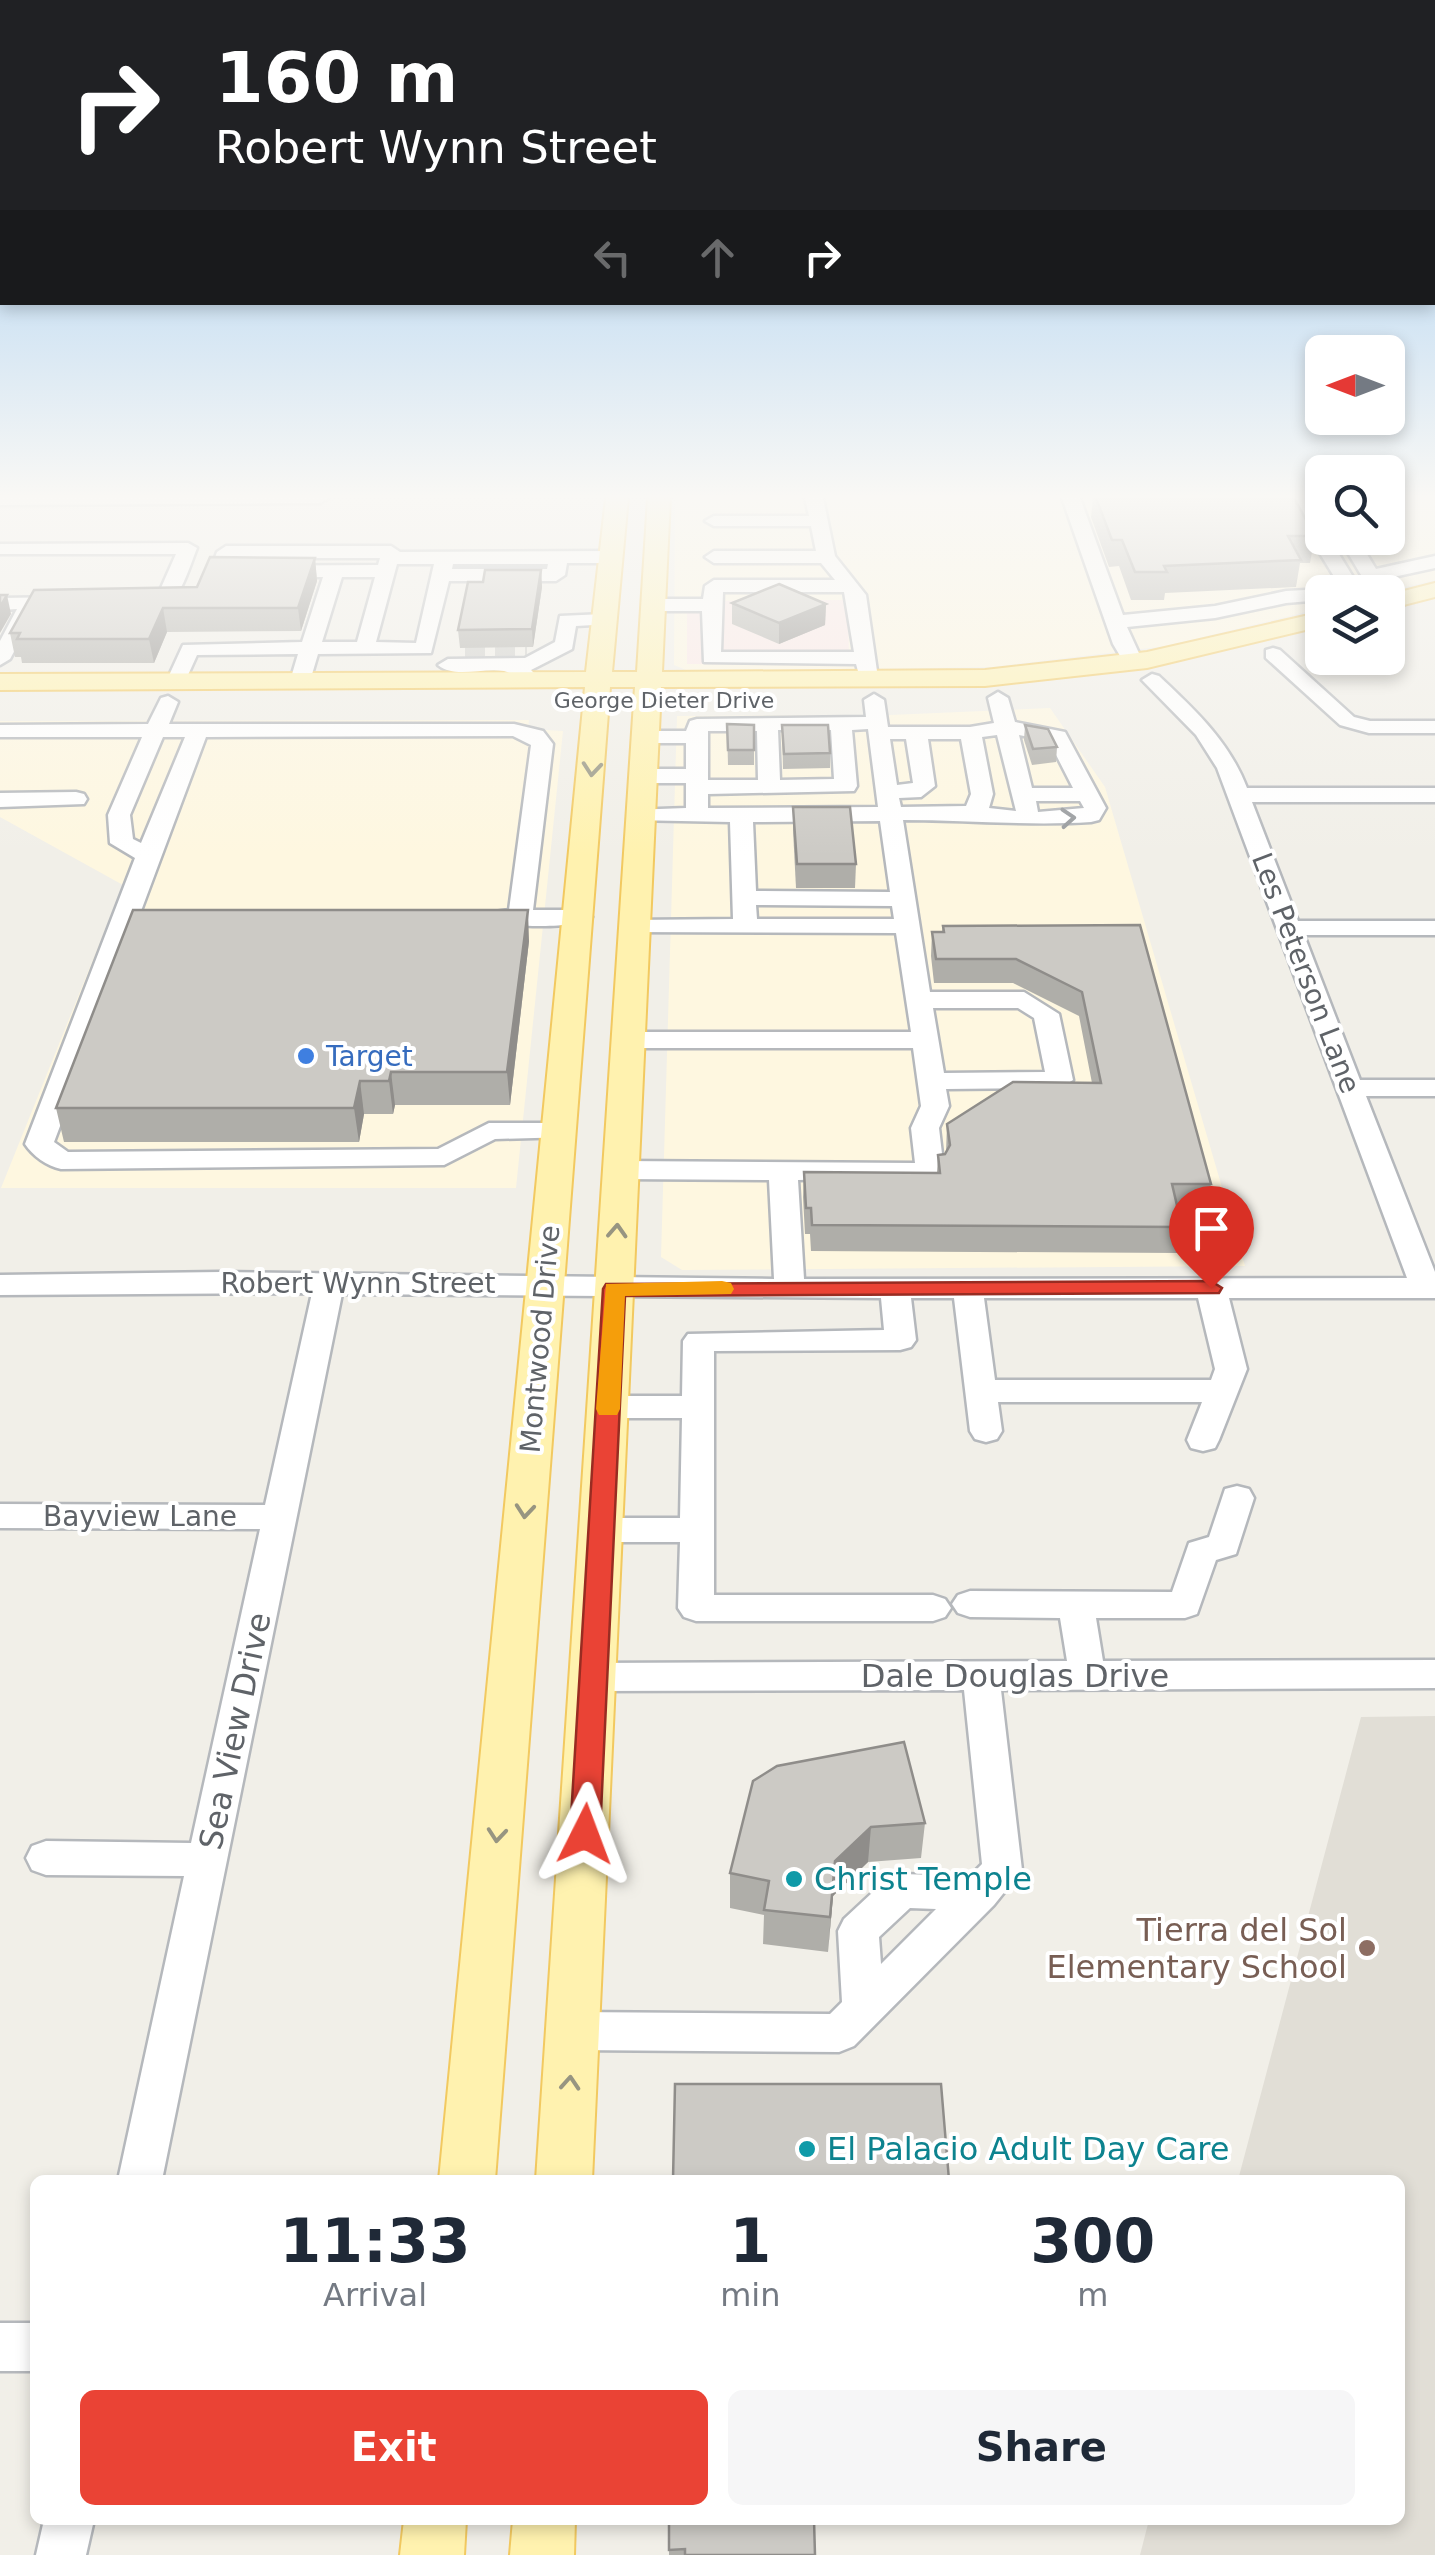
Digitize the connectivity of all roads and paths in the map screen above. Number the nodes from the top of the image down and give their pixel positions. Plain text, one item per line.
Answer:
1 (23, 617) edge
2 (320, 617) edge
3 (374, 617) edge
4 (431, 617) edge
5 (588, 617) edge
6 (652, 617) edge
7 (712, 617) edge
8 (860, 617) edge
9 (1113, 617) edge
10 (1163, 617) edge
11 (1115, 622) junction
12 (1305, 624) edge
13 (581, 638) junction
14 (1305, 646) edge
15 (310, 648) junction
16 (365, 648) junction
17 (424, 649) junction
18 (466, 649) tunnel mouth
19 (527, 649) tunnel mouth
20 (1272, 654) junction
21 (0, 659) edge
22 (448, 665) junction
23 (510, 665) junction
24 (1142, 671) junction
25 (472, 681) junction
26 (534, 681) junction
27 (0, 682) edge
28 (300, 682) junction
29 (599, 691) junction
30 (648, 691) junction
31 (172, 692) junction
32 (998, 698) junction
33 (873, 699) junction
34 (372, 701) junction
35 (726, 712) junction
36 (804, 712) junction
37 (1, 717) edge
38 (767, 724) junction
39 (840, 724) junction
40 (1006, 727) junction
41 (1435, 727) edge
42 (156, 730) junction
43 (198, 730) junction
44 (365, 730) junction
45 (916, 733) junction
46 (970, 733) junction
47 (645, 737) junction
48 (697, 737) junction
49 (643, 776) junction
50 (697, 781) junction
51 (769, 787) junction
52 (888, 791) junction
53 (1088, 794) junction
54 (1240, 795) junction
55 (1435, 795) edge
56 (1023, 796) junction
57 (0, 800) edge
58 (76, 800) dead end
59 (971, 813) junction
60 (640, 815) junction
61 (697, 815) junction
62 (741, 815) junction
63 (891, 815) junction
64 (1029, 819) junction
65 (148, 854) junction
66 (744, 898) junction
67 (902, 899) junction
68 (482, 917) edge
69 (520, 917) junction
70 (580, 917) junction
71 (127, 918) junction
72 (166, 918) edge
73 (634, 922) junction
74 (907, 926) junction
75 (745, 927) junction
76 (1291, 928) junction
77 (1435, 928) edge
78 (920, 1000) junction
79 (627, 1040) junction
80 (926, 1040) junction
81 (996, 1080) junction
82 (932, 1081) junction
83 (1350, 1088) junction
84 (1435, 1088) edge
85 (924, 1128) junction
86 (560, 1132) junction
87 (620, 1170) junction
88 (783, 1172) junction
89 (329, 1283) junction
90 (0, 1285) edge
91 (545, 1285) junction
92 (788, 1288) junction
93 (895, 1288) junction
94 (968, 1288) junction
95 (1211, 1288) junction
96 (1431, 1288) edge
97 (614, 1289) junction
98 (981, 1390) junction
99 (1222, 1391) junction
100 (608, 1408) junction
101 (698, 1408) junction
102 (986, 1431) dead end
103 (1203, 1440) dead end
104 (1238, 1498) dead end
105 (0, 1516) edge
106 (280, 1516) junction
107 (602, 1530) junction
108 (696, 1530) junction
109 (970, 1604) dead end
110 (1076, 1604) junction
111 (933, 1608) dead end
112 (1435, 1674) edge
113 (1087, 1675) junction
114 (981, 1676) junction
115 (594, 1678) junction
116 (46, 1858) dead end
117 (208, 1860) junction
118 (980, 1893) junction
119 (863, 2009) junction
120 (573, 2031) junction
121 (141, 2175) edge
122 (467, 2175) edge
123 (564, 2175) edge
124 (0, 2347) edge
125 (30, 2347) edge
126 (67, 2525) edge
127 (435, 2525) edge
128 (544, 2525) edge
129 (61, 2555) edge
130 (432, 2555) edge
131 (542, 2555) edge

1 - 21 street
2 - 15 street
3 - 16 street
4 - 17 street
5 - 13 main road, Montwood Drive
6 - 30 main road
7 - 33 street
8 - 33 street
9 - 11 street
10 - 11 street
11 - 24 street
12 - 24 main road, George Dieter Drive
13 - 19 street
13 - 23 street
13 - 29 main road, Montwood Drive
14 - 20 main road, George Dieter Drive
15 - 16 street
15 - 28 street
15 - 31 street
16 - 17 street
17 - 18 street
17 - 22 street
20 - 24 main road, George Dieter Drive
20 - 41 street
22 - 23 street
22 - 25 street
23 - 26 street
24 - 32 main road, George Dieter Drive
24 - 33 main road, George Dieter Drive
24 - 54 street, Les Peterson Lane
25 - 26 main road, George Dieter Drive
25 - 28 main road, George Dieter Drive
26 - 29 main road, George Dieter Drive
27 - 31 main road, George Dieter Drive
28 - 31 main road, George Dieter Drive
29 - 30 main road, George Dieter Drive
29 - 34 main road, George Dieter Drive
29 -> 70 main road, Montwood Drive
30 - 33 main road, George Dieter Drive
30 - 35 main road, George Dieter Drive
30 - 47 main road
31 - 34 main road, George Dieter Drive
31 - 37 main road, George Dieter Drive
31 - 42 street
32 - 33 main road, George Dieter Drive
32 - 40 street
33 - 36 main road, George Dieter Drive
33 - 39 street
33 - 45 street
33 - 52 street
34 - 44 street
35 - 36 main road, George Dieter Drive
35 - 38 street
35 - 48 street
36 - 38 street
36 - 39 street
37 - 42 street
38 - 51 street
39 - 51 street
40 - 46 street
40 - 53 street
40 - 56 street
42 - 43 street
42 - 65 street
43 - 44 street
43 - 65 street
44 - 69 street
45 - 46 street
45 - 52 street
46 - 59 street
47 - 48 street
47 - 49 main road
48 - 50 street
49 - 50 street
49 - 60 main road
50 - 51 street
50 - 61 street
52 - 63 street
53 - 56 street
64 -> 53 street
54 - 55 street
54 - 76 street, Les Peterson Lane
56 - 64 street
57 - 58 street
59 - 63 street
59 - 64 street
60 - 61 street
60 - 73 main road
61 - 62 street
62 - 63 street
62 - 66 street
63 - 67 street
65 - 71 street
66 - 67 street
66 - 75 street
67 - 74 street
68 - 69 street
69 - 70 street
70 - 73 main road
70 - 86 main road, Montwood Drive
71 - 72 street
71 - 86 street
73 - 75 street
73 - 79 main road
74 - 75 street
74 - 78 street
76 - 77 street
76 - 83 street, Les Peterson Lane
78 - 80 street
78 - 81 street
79 - 80 street
79 - 87 main road
80 - 82 street
81 - 82 street
81 - 85 street
82 - 85 street
83 - 84 street
83 - 96 street, Les Peterson Lane
85 - 88 street
86 - 91 main road, Montwood Drive
87 - 88 street
97 -> 87 main road
88 - 92 street
89 - 90 street, Robert Wynn Street
89 - 91 street, Robert Wynn Street
89 - 106 street, Sea View Drive
91 - 97 street, Robert Wynn Street
91 -> 122 main road, Montwood Drive
92 - 93 street, Robert Wynn Street
92 - 97 street, Robert Wynn Street
93 - 94 street, Robert Wynn Street
93 - 101 street
94 - 95 street, Robert Wynn Street
94 - 98 street
95 - 96 street, Robert Wynn Street
95 - 99 street
97 - 100 main road
98 - 99 street
98 - 102 street
99 - 103 street
100 - 101 street
100 - 107 main road
101 - 108 street
104 - 110 street
105 - 106 street, Bayview Lane
106 - 117 street, Sea View Drive
107 - 108 street
107 - 115 main road
108 - 111 street
109 - 110 street
110 - 113 street
112 - 113 street, Dale Douglas Drive
113 - 114 street, Dale Douglas Drive
114 - 115 street, Dale Douglas Drive
114 - 118 street
115 - 120 main road
116 - 117 street
117 - 121 street, Sea View Drive
118 - 119 street
118 - 119 street
119 - 120 street
123 -> 120 main road
124 - 125 street
126 - 129 street
127 - 130 main road
128 - 131 main road

